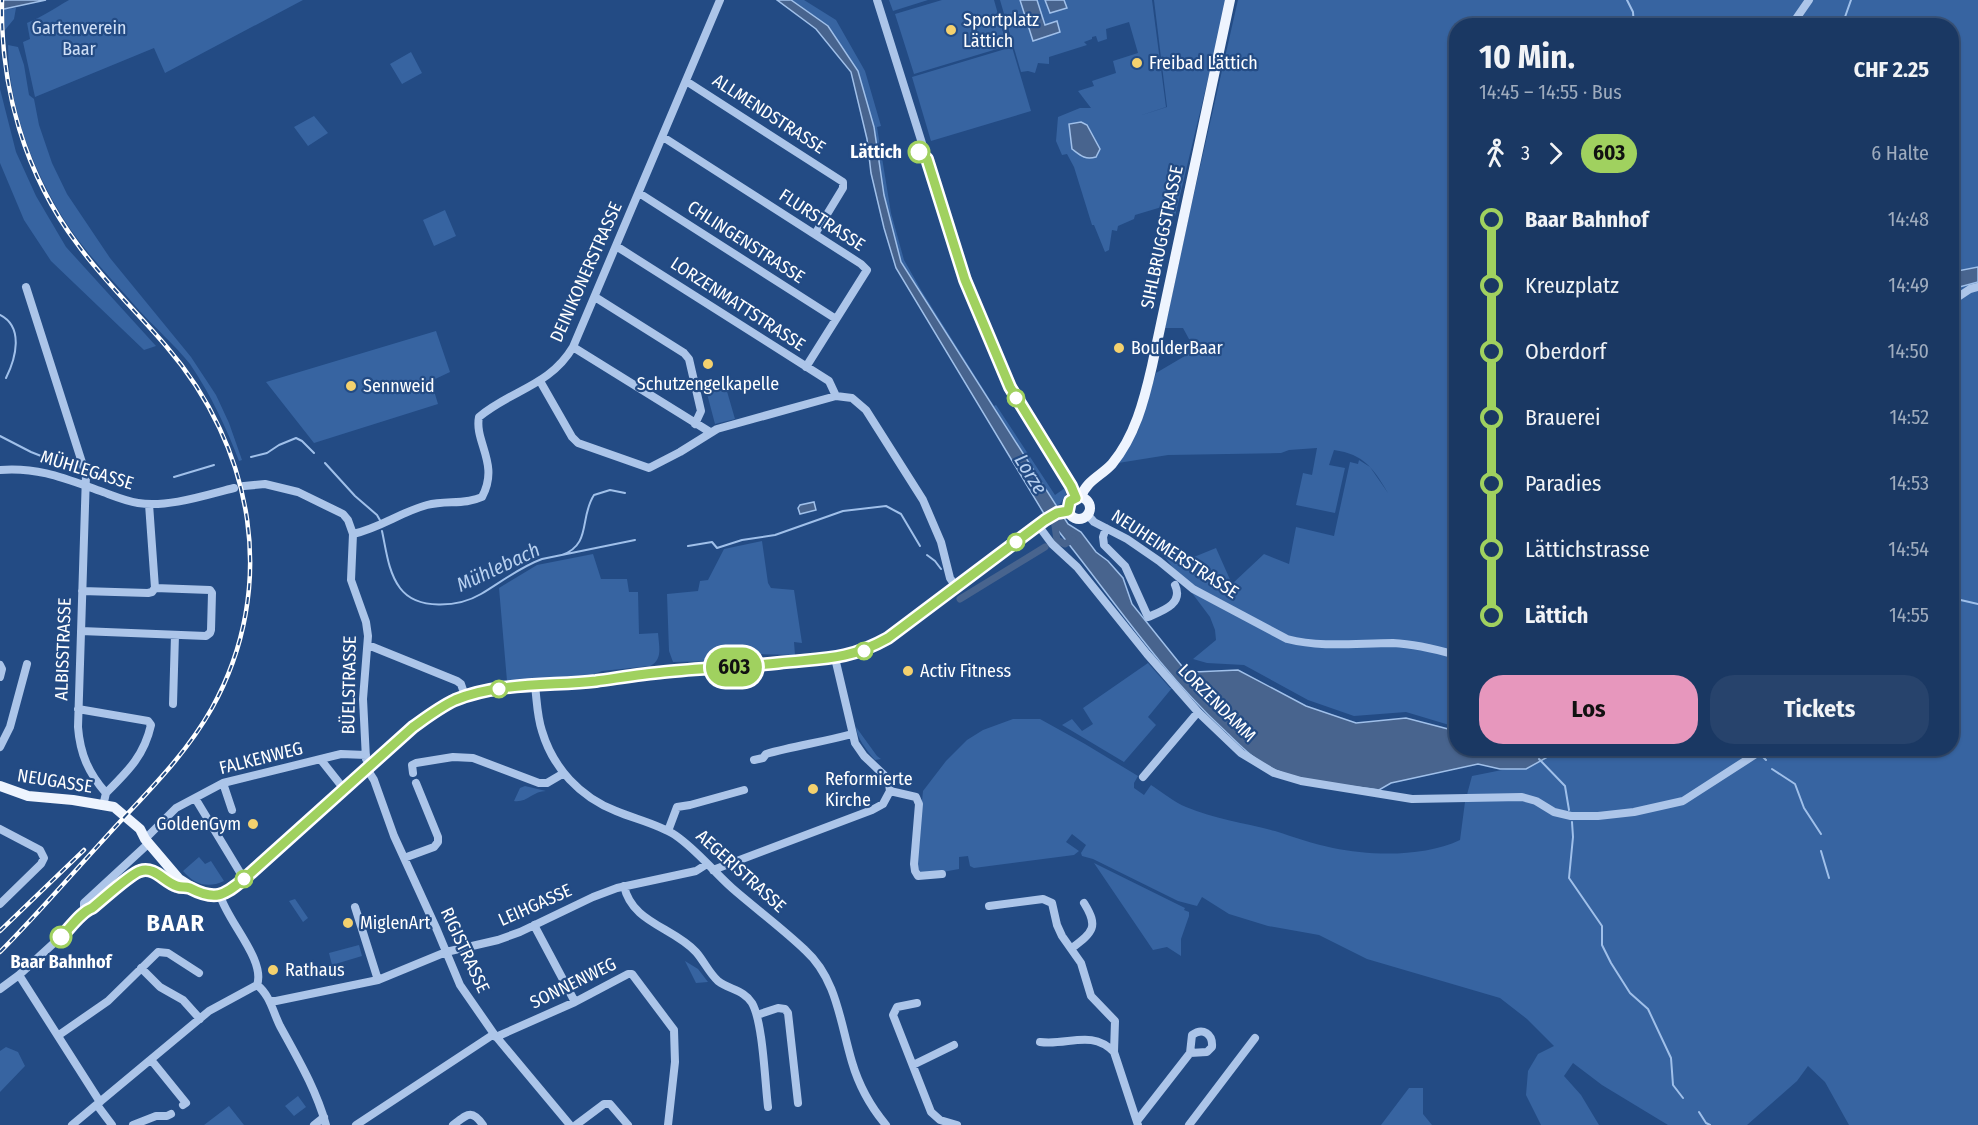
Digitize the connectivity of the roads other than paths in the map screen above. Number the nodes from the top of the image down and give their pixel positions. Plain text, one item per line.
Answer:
1 (720, 0) edge
2 (877, 0) edge
3 (1230, 0) edge
4 (1809, 0) edge
5 (1797, 18) edge
6 (686, 81) junction
7 (663, 137) junction
8 (639, 193) junction
9 (815, 234) junction
10 (616, 246) junction
11 (26, 287) dead end
12 (1978, 287) edge
13 (594, 297) junction
14 (1959, 297) edge
15 (836, 318) junction
16 (573, 347) junction
17 (806, 367) junction
18 (540, 381) junction
19 (836, 396) junction
20 (695, 424) junction
21 (710, 432) junction
22 (0, 470) edge
23 (1104, 472) junction
24 (1069, 482) junction
25 (1089, 483) junction
26 (85, 486) junction
27 (243, 486) dead end
28 (234, 488) dead end
29 (1081, 499) junction
30 (149, 504) junction
31 (1065, 511) junction
32 (1087, 514) junction
33 (1042, 522) junction
34 (1106, 528) junction
35 (353, 534) junction
36 (1175, 585) dead end
37 (956, 587) junction
38 (155, 588) junction
39 (82, 591) junction
40 (81, 631) junction
41 (175, 635) junction
42 (368, 645) junction
43 (1449, 653) edge
44 (835, 658) junction
45 (27, 664) dead end
46 (0, 665) edge
47 (0, 677) edge
48 (535, 686) junction
49 (465, 696) junction
50 (173, 704) dead end
51 (78, 709) junction
52 (1198, 712) junction
53 (852, 734) junction
54 (0, 747) edge
55 (1753, 756) edge
56 (321, 760) junction
57 (754, 760) dead end
58 (368, 763) junction
59 (413, 773) dead end
60 (564, 773) junction
61 (1143, 777) dead end
62 (223, 783) junction
63 (416, 783) dead end
64 (0, 786) edge
65 (344, 789) junction
66 (744, 790) dead end
67 (890, 791) junction
68 (106, 794) junction
69 (195, 798) junction
70 (104, 806) junction
71 (232, 810) dead end
72 (0, 829) edge
73 (668, 831) junction
74 (147, 841) junction
75 (404, 858) junction
76 (710, 867) junction
77 (942, 874) dead end
78 (244, 879) junction
79 (187, 886) junction
80 (624, 886) junction
81 (220, 896) junction
82 (1084, 903) dead end
83 (0, 904) edge
84 (989, 906) dead end
85 (355, 907) dead end
86 (84, 911) junction
87 (534, 925) junction
88 (1072, 948) junction
89 (446, 952) junction
90 (141, 968) junction
91 (199, 973) dead end
92 (19, 975) junction
93 (378, 980) junction
94 (257, 985) junction
95 (0, 989) edge
96 (270, 1001) junction
97 (575, 1002) junction
98 (917, 1003) dead end
99 (757, 1016) junction
100 (200, 1019) junction
101 (59, 1035) junction
102 (495, 1035) junction
103 (1255, 1038) dead end
104 (1040, 1042) dead end
105 (954, 1045) dead end
106 (1114, 1053) junction
107 (1190, 1053) dead end
108 (152, 1061) junction
109 (913, 1065) junction
110 (99, 1103) junction
111 (185, 1103) dead end
112 (798, 1103) dead end
113 (768, 1107) dead end
114 (171, 1114) dead end
115 (325, 1121) edge
116 (1138, 1123) edge
117 (72, 1125) edge
118 (112, 1125) edge
119 (133, 1125) edge
120 (314, 1125) edge
121 (356, 1125) edge
122 (453, 1125) edge
123 (483, 1125) edge
124 (570, 1125) edge
125 (576, 1125) edge
126 (628, 1125) edge
127 (668, 1125) edge
128 (886, 1125) edge
129 (957, 1125) edge
130 (1189, 1125) edge

1 - 6 street, DEINIKONERSTRASSE
2 - 24 street
3 - 23 main road, SIHLBRUGGSTRASSE
4 - 5 street
6 - 7 street, DEINIKONERSTRASSE
6 - 9 street, ALLMENDSTRASSE
7 - 8 street, DEINIKONERSTRASSE
7 - 9 street, FLURSTRASSE
8 - 10 street, DEINIKONERSTRASSE
8 - 15 street, CHLINGENSTRASSE
9 - 15 street, FLURSTRASSE
10 - 13 street, DEINIKONERSTRASSE
10 - 17 street, LORZENMATTSTRASSE
11 - 26 street, ALBISSTRASSE
12 - 14 street
13 - 16 street, DEINIKONERSTRASSE
13 - 20 street
15 - 17 street, FLURSTRASSE
16 - 18 street, DEINIKONERSTRASSE
16 - 20 street
17 - 19 street, LORZENMATTSTRASSE
18 - 21 street
18 - 35 street, DEINIKONERSTRASSE
19 - 21 street
19 - 37 street
20 - 21 street
22 - 26 street, MÜHLEGASSE
23 - 25 main road, SIHLBRUGGSTRASSE
23 - 29 main road, SIHLBRUGGSTRASSE
24 - 25 street
24 - 29 street
25 - 29 main road, SIHLBRUGGSTRASSE
26 - 30 street, MÜHLEGASSE
26 - 39 street, ALBISSTRASSE
27 - 35 street
28 - 30 street, MÜHLEGASSE
29 - 31 main road
29 - 32 main road
30 - 38 street
31 - 32 main road
31 - 33 main road
32 - 34 street, NEUHEIMERSTRASSE
33 - 37 main road
33 - 52 street, LORZENDAMM
34 - 36 street
34 - 43 street, NEUHEIMERSTRASSE
35 - 42 street, BÜELSTRASSE
37 - 44 main road
38 - 39 street
38 - 41 street
39 - 40 street, ALBISSTRASSE
40 - 41 street
40 - 51 street, ALBISSTRASSE
41 - 50 street
42 - 49 street
42 - 58 street, BÜELSTRASSE
44 - 48 main road
44 - 53 street
45 - 54 street, NEUGASSE
46 - 47 street
48 - 49 main road
48 - 60 street, AEGERISTRASSE
49 - 58 main road
51 - 68 street, ALBISSTRASSE
51 - 68 street
52 - 55 street, LORZENDAMM
52 - 61 street
53 - 57 street
53 - 67 street
56 - 58 street, FALKENWEG
56 - 62 street, FALKENWEG
56 - 65 street
58 - 65 main road
58 - 75 street, RIGISTRASSE
59 - 60 street
60 - 73 street, AEGERISTRASSE
62 - 69 street, FALKENWEG
62 - 71 street
63 - 75 street
64 - 70 main road, NEUGASSE
65 - 78 main road
66 - 73 street
67 - 76 street, LEIHGASSE
67 - 77 street
68 - 70 street
69 - 74 street, FALKENWEG
69 - 78 street
70 - 74 main road, NEUGASSE
72 - 83 street
73 - 76 street, AEGERISTRASSE
74 - 79 main road, NEUGASSE
74 - 86 street, FALKENWEG
75 - 89 street, RIGISTRASSE
76 - 80 street, LEIHGASSE
76 - 128 street, AEGERISTRASSE
78 - 81 main road
79 - 81 main road, NEUGASSE
79 - 86 street
80 - 87 street, LEIHGASSE
80 - 99 street
81 - 94 street
82 - 88 street
84 - 88 street
85 - 93 street
86 - 92 street
87 - 89 street, LEIHGASSE
87 - 97 street
88 - 106 street
89 - 93 street, LEIHGASSE
89 - 102 street, RIGISTRASSE
90 - 91 street
90 - 100 street
90 - 101 street
92 - 95 street
92 - 101 street
93 - 96 street, LEIHGASSE
94 - 96 street
94 - 100 street
96 - 115 street
97 - 102 street, SONNENWEG
97 - 127 street, SONNENWEG
98 - 109 street
99 - 112 street
99 - 113 street
100 - 108 street
101 - 110 street
102 - 121 street, SONNENWEG
102 - 124 street, RIGISTRASSE
103 - 130 street
104 - 106 street
105 - 109 street
106 - 116 street
107 - 116 street
108 - 110 street
108 - 111 street
109 - 129 street
110 - 117 street
110 - 118 street
114 - 119 street
115 - 120 street
122 - 123 street
125 - 126 street

